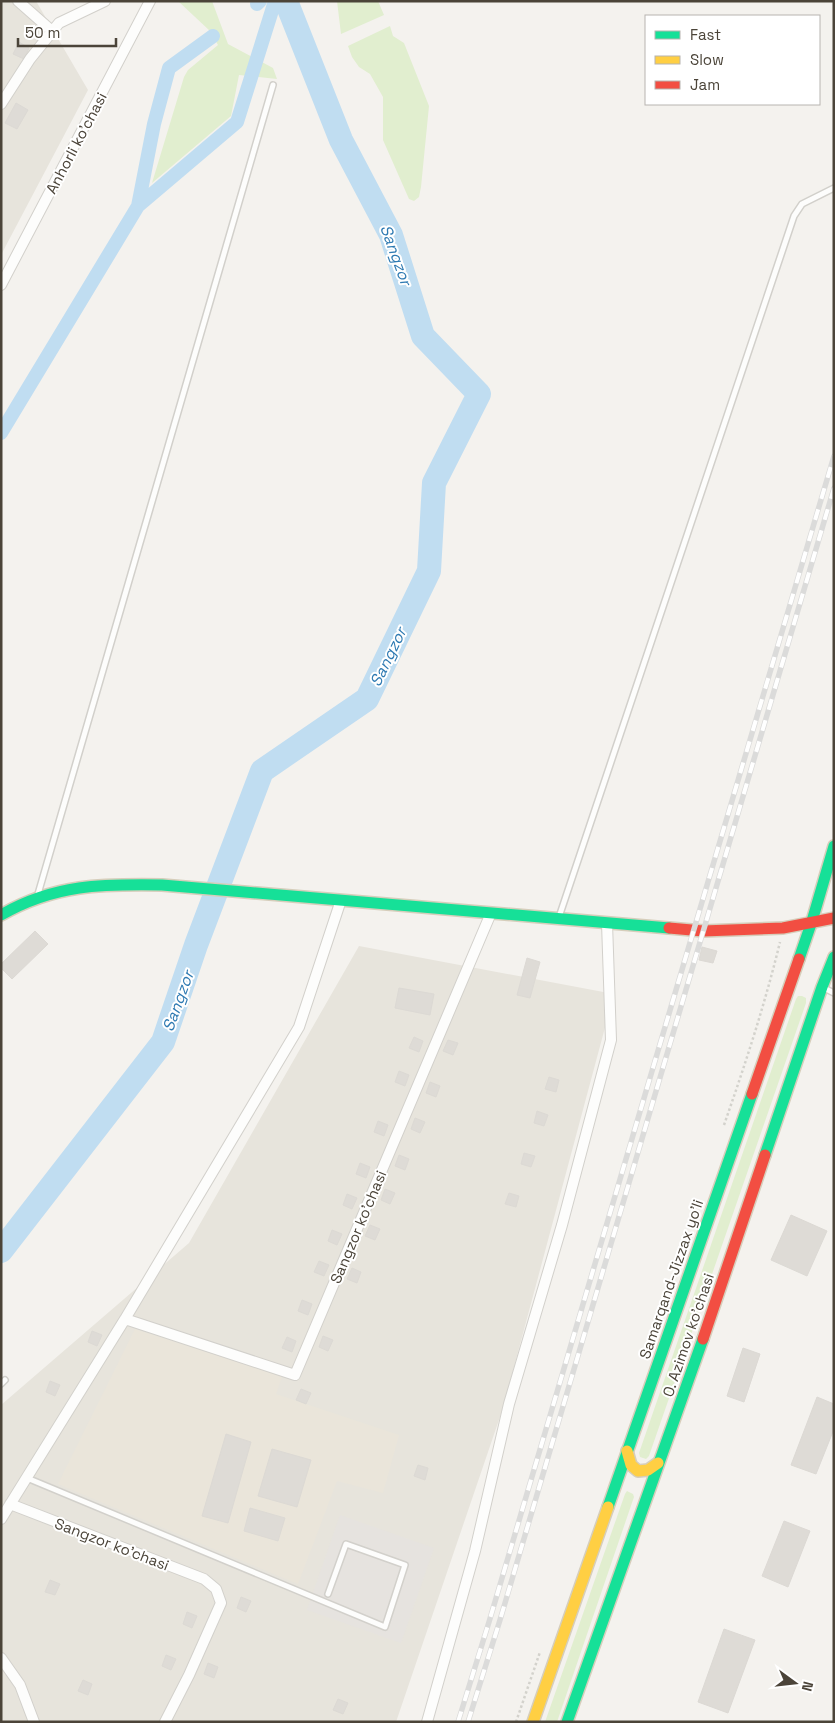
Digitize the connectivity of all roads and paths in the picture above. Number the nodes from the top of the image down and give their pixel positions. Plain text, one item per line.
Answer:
1 (18, 1) edge
2 (106, 1) edge
3 (150, 1) edge
4 (52, 31) junction
5 (273, 85) dead end
6 (1, 104) edge
7 (834, 188) edge
8 (1, 285) edge
9 (834, 846) edge
10 (37, 897) junction
11 (340, 900) junction
12 (491, 913) junction
13 (1, 915) edge
14 (834, 918) edge
15 (559, 919) junction
16 (812, 921) junction
17 (607, 923) junction
18 (783, 928) junction
19 (834, 958) edge
20 (822, 987) junction
21 (834, 992) edge
22 (724, 1125) dead end
23 (125, 1319) junction
24 (627, 1451) junction
25 (658, 1463) junction
26 (26, 1478) junction
27 (10, 1504) junction
28 (1, 1518) edge
29 (328, 1594) dead end
30 (542, 1648) dead end
31 (1, 1658) edge
32 (34, 1722) edge
33 (165, 1722) edge
34 (427, 1722) edge
35 (516, 1722) edge
36 (533, 1722) edge
37 (568, 1722) edge

1 - 4 street
2 - 4 street
3 - 8 street, Anhorli ko'chasi
4 - 6 street
5 - 10 lane
7 - 15 lane
9 - 16 main road, Samarqand-Jizzax yo'li
10 - 11 main road
10 - 13 main road
11 - 12 main road
11 - 23 street
12 - 15 main road
12 - 23 street, Sangzor ko'chasi
14 - 16 main road
15 - 17 main road
16 - 18 main road
16 - 24 main road, Samarqand-Jizzax yo'li
17 - 18 main road
17 - 34 street
18 - 22 path
19 - 20 main road, O. Azimov ko'chasi
20 - 21 lane
20 - 25 main road, O. Azimov ko'chasi
23 - 26 street
24 - 25 main road
24 - 36 main road, Samarqand-Jizzax yo'li
25 - 37 main road, O. Azimov ko'chasi
26 - 27 street
26 - 29 lane
27 - 28 street
27 - 33 street, Sangzor ko'chasi
30 - 35 path
31 - 32 street

